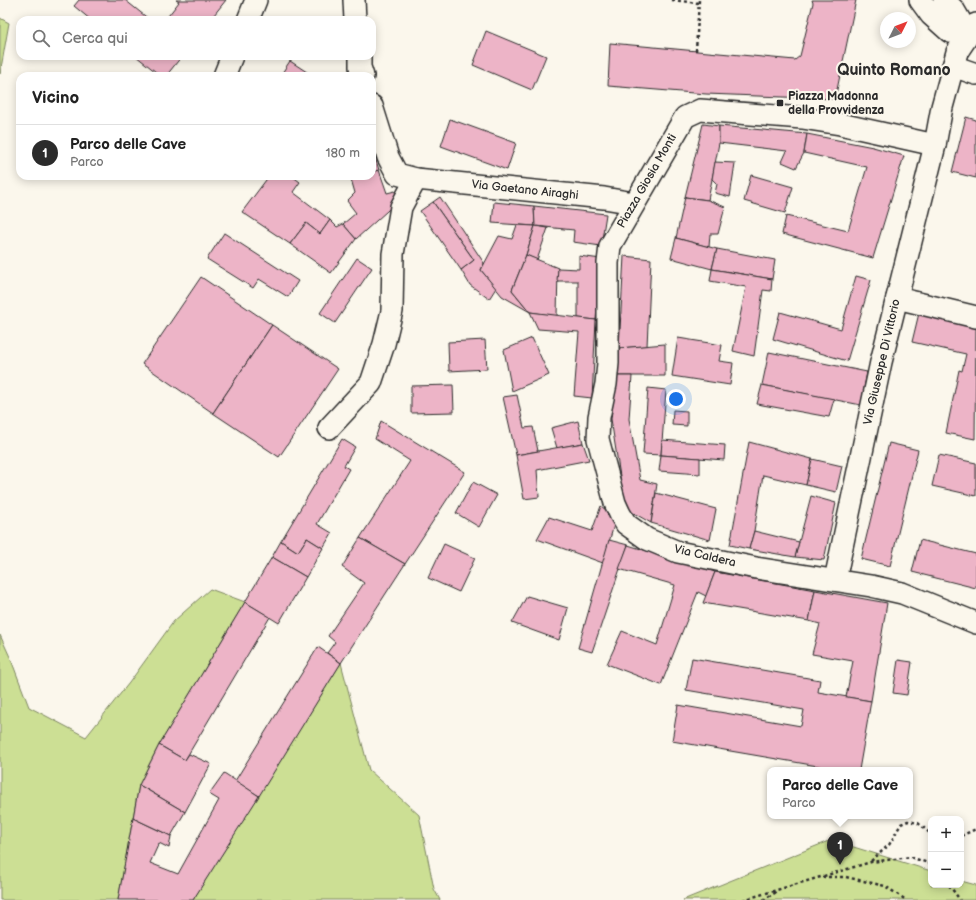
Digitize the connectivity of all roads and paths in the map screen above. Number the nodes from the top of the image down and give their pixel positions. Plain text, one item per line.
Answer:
1 (256, 0) edge
2 (354, 0) edge
3 (672, 0) edge
4 (920, 0) edge
5 (944, 0) edge
6 (699, 2) edge
7 (250, 16) edge
8 (355, 16) edge
9 (972, 29) edge
10 (696, 51) dead end
11 (230, 60) edge
12 (360, 60) edge
13 (953, 66) junction
14 (226, 72) edge
15 (362, 72) edge
16 (976, 74) edge
17 (376, 119) edge
18 (935, 145) junction
19 (416, 179) junction
20 (634, 203) junction
21 (608, 263) joint
22 (897, 298) junction
23 (976, 317) edge
24 (329, 428) dead end
25 (835, 580) junction
26 (976, 623) edge
27 (976, 829) edge
28 (928, 831) edge
29 (964, 835) edge
30 (871, 862) junction
31 (928, 863) edge
32 (818, 877) junction
33 (784, 888) junction
34 (951, 888) edge
35 (743, 900) edge
36 (763, 900) edge
37 (906, 900) edge
38 (960, 900) edge

1 - 7 street
2 - 8 street
3 - 6 path
4 - 9 street
5 - 9 street
6 - 10 path
9 - 13 street
11 - 14 street
12 - 15 street
13 - 16 street
13 - 18 street
17 - 19 street, Via Gaetano Airaghi
18 - 20 street, Piazza Giosia Monti
18 - 22 street, Via Giuseppe Di Vittorio
19 - 20 street, Via Gaetano Airaghi
19 - 24 street
20 - 21 street, Piazza Giosia Monti
21 - 25 street, Via Caldera
22 - 23 street
22 - 25 street, Via Giuseppe Di Vittorio
25 - 26 street, Via Caldera
27 - 29 path
28 - 30 path
30 - 31 path
30 - 32 path
32 - 33 path
32 - 37 path
33 - 35 path
33 - 36 path
34 - 38 path

